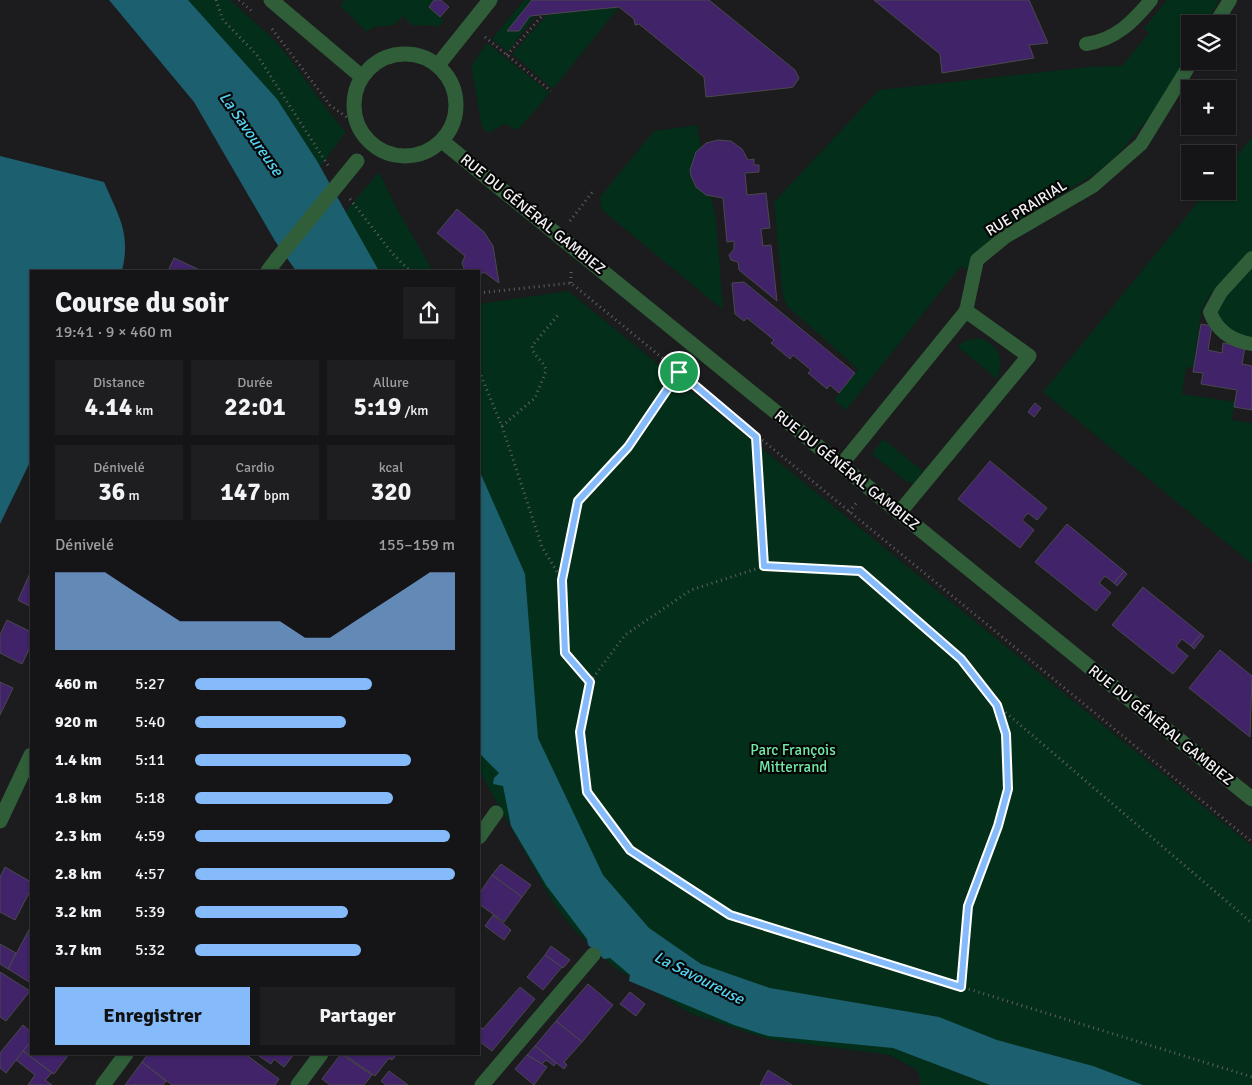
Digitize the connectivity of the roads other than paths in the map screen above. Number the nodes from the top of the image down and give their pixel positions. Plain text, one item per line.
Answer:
1 (271, 0) edge
2 (490, 0) edge
3 (1151, 0) edge
4 (1230, 0) edge
5 (1221, 15) edge
6 (1086, 44) dead end
7 (438, 65) junction
8 (1186, 70) edge
9 (362, 77) junction
10 (442, 141) junction
11 (372, 144) junction
12 (1252, 258) edge
13 (273, 265) edge
14 (966, 311) junction
15 (1252, 344) edge
16 (841, 465) junction
17 (899, 512) junction
18 (30, 756) edge
19 (1252, 798) edge
20 (496, 813) dead end
21 (0, 821) edge
22 (480, 836) edge
23 (593, 955) dead end
24 (125, 1055) edge
25 (319, 1055) edge
26 (103, 1085) edge
27 (298, 1085) edge
28 (482, 1085) edge

1 - 9 street
2 - 7 street
3 - 6 lane
4 - 5 lane
7 - 9 street
7 - 10 street
8 - 14 lane, RUE PRAIRIAL
9 - 11 street
10 - 11 street
10 - 16 street, RUE DU GÉNÉRAL GAMBIEZ
11 - 13 street, bridge
12 - 15 lane
14 - 16 lane, RUE PRAIRIAL
14 - 17 street
16 - 17 street, RUE DU GÉNÉRAL GAMBIEZ
17 - 19 street, RUE DU GÉNÉRAL GAMBIEZ
18 - 21 street
20 - 22 street
23 - 28 street
24 - 26 street
25 - 27 street

